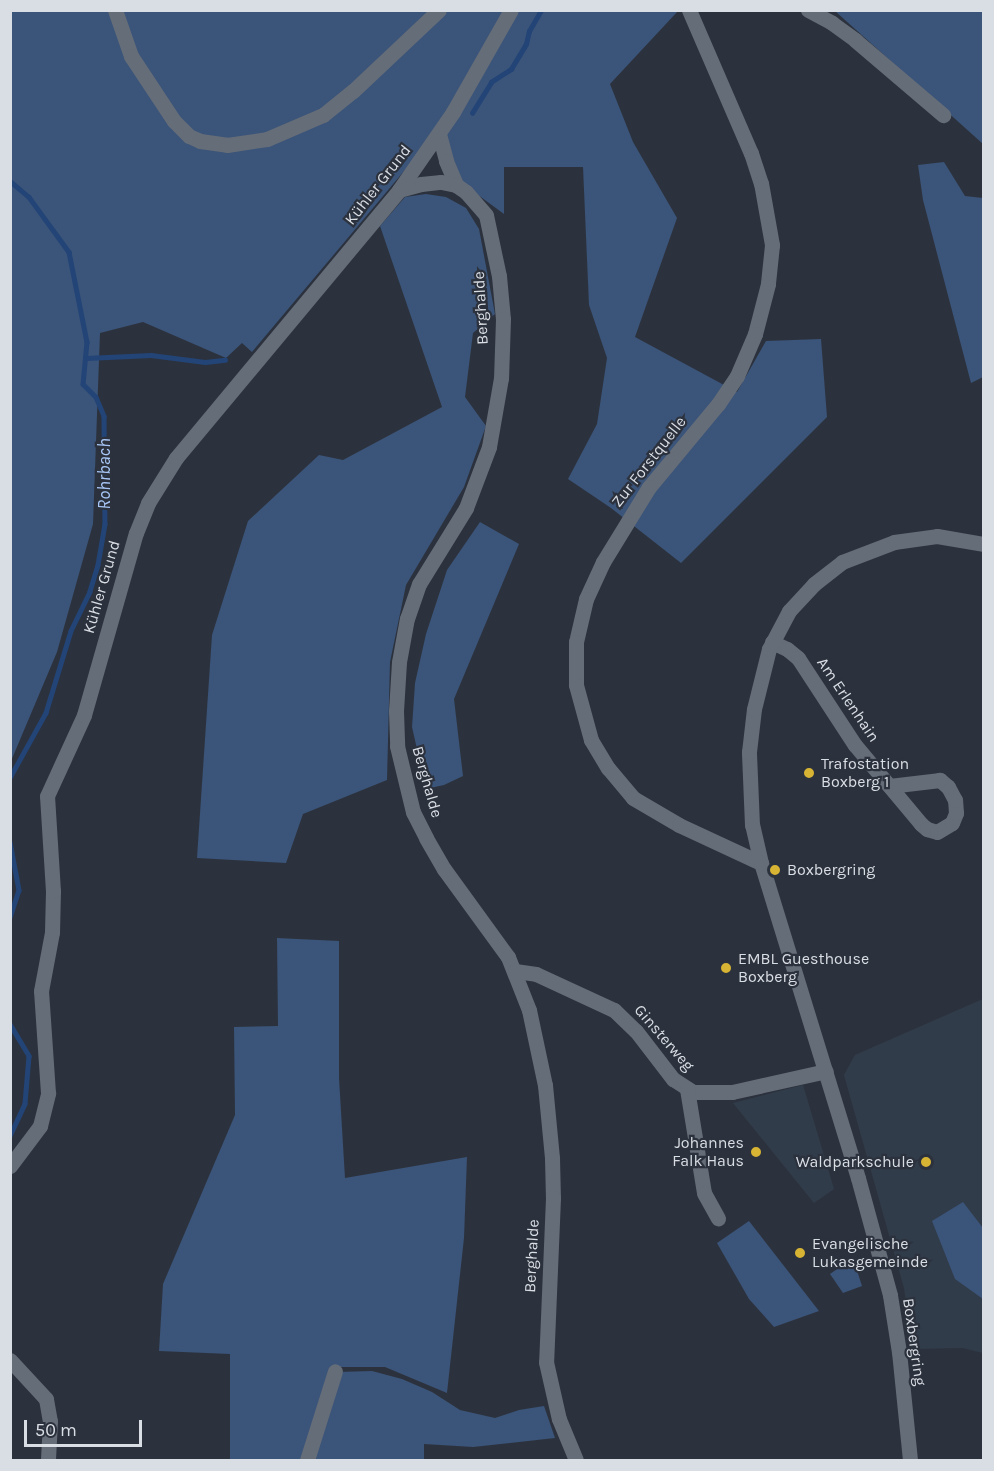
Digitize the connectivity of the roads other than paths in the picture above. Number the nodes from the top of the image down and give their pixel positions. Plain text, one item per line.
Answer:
1 (115, 10) edge
2 (439, 10) edge
3 (511, 10) edge
4 (689, 10) edge
5 (808, 10) edge
6 (943, 115) dead end
7 (439, 134) junction
8 (456, 185) junction
9 (399, 190) junction
10 (984, 544) edge
11 (772, 642) junction
12 (889, 786) dead end
13 (761, 863) junction
14 (515, 971) junction
15 (826, 1071) junction
16 (687, 1089) junction
17 (10, 1166) edge
18 (715, 1213) dead end
19 (10, 1360) edge
20 (335, 1371) dead end
21 (48, 1461) edge
22 (307, 1461) edge
23 (576, 1461) edge
24 (910, 1461) edge

1 - 2 street
3 - 7 street, Kühler Grund
4 - 13 street, Zur Forstquelle
5 - 6 street
7 - 8 street, Berghalde
7 - 9 street, Kühler Grund
8 - 9 street
8 - 14 street, Berghalde
9 - 17 street, Kühler Grund
10 - 11 street, Boxbergring
11 - 12 street, Am Erlenhain
11 - 13 street, Boxbergring
13 - 15 street, Boxbergring
14 - 16 street, Ginsterweg
14 - 23 street, Berghalde
15 - 16 street, Ginsterweg
15 - 24 street, Boxbergring
16 - 18 street, Ginsterweg
19 - 21 street
20 - 22 street

